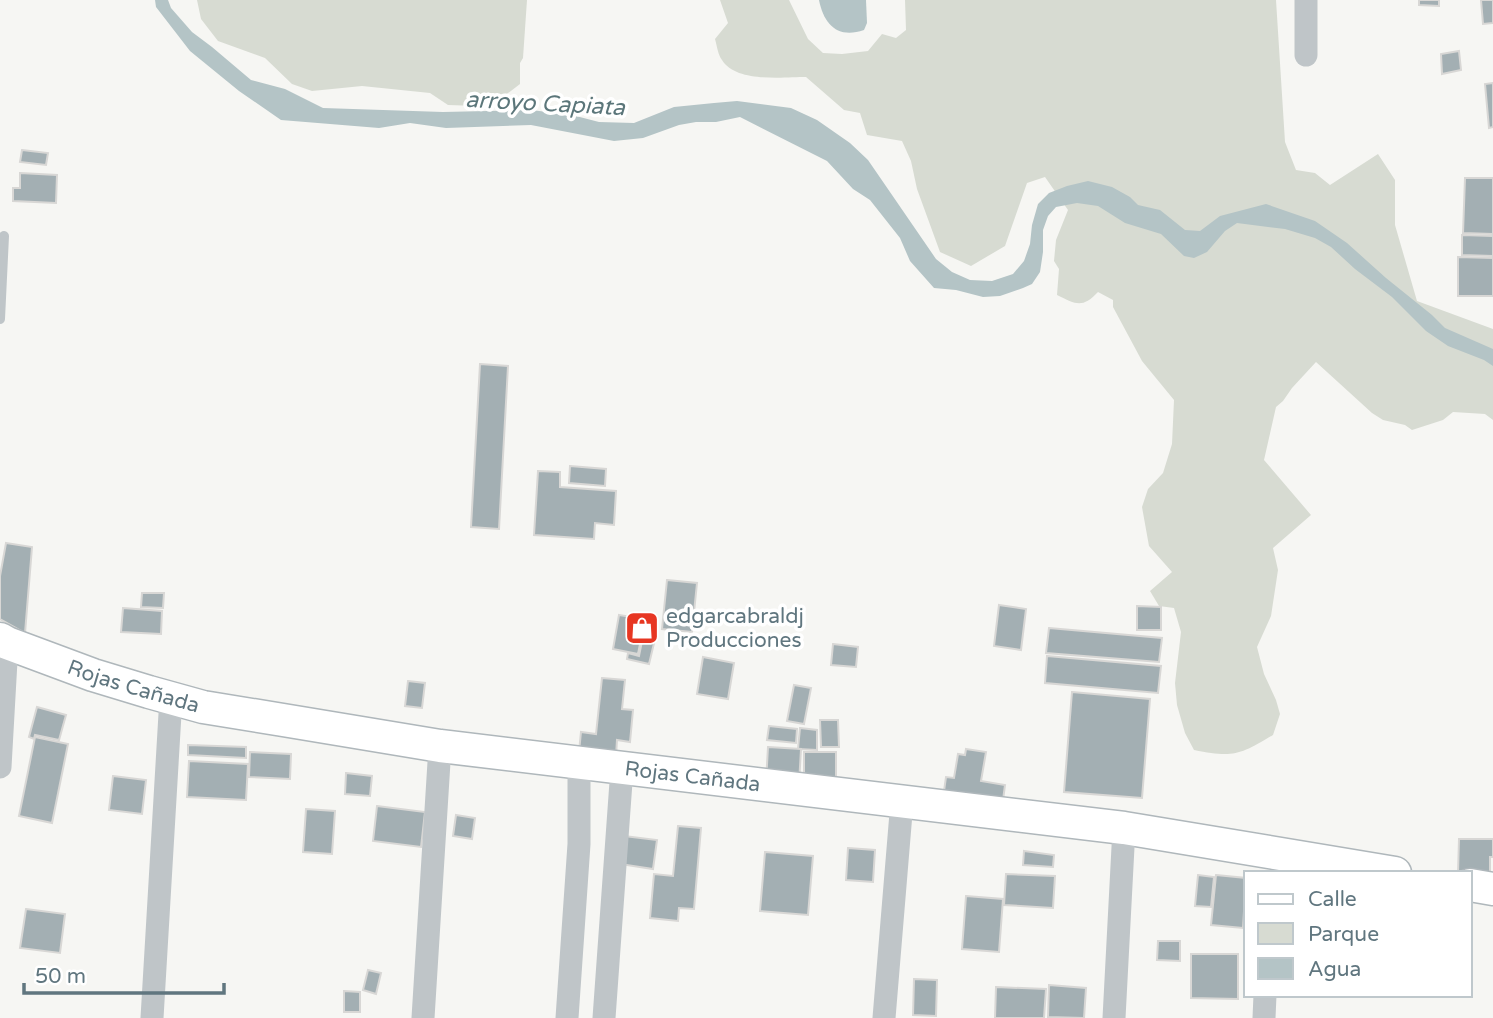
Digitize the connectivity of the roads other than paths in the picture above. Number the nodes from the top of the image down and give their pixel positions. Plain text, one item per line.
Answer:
1 (1306, 0) edge
2 (1306, 55) dead end
3 (4, 236) dead end
4 (0, 319) edge
5 (4, 641) edge
6 (171, 698) junction
7 (440, 746) junction
8 (579, 762) junction
9 (0, 767) edge
10 (622, 768) junction
11 (902, 801) junction
12 (1124, 828) junction
13 (1272, 862) edge
14 (1373, 871) edge
15 (1472, 886) edge
16 (1493, 889) edge
17 (1265, 997) edge
18 (152, 1018) edge
19 (423, 1018) edge
20 (567, 1018) edge
21 (604, 1018) edge
22 (884, 1018) edge
23 (1114, 1018) edge
24 (1264, 1018) edge

1 - 2 street
3 - 4 lane
5 - 6 main road, Rojas Cañada
5 - 9 street
6 - 7 main road, Rojas Cañada
6 - 18 street
7 - 8 main road, Rojas Cañada
7 - 19 street
8 - 10 main road, Rojas Cañada
8 - 20 street
10 - 11 main road, Rojas Cañada
10 - 21 street
11 - 12 main road, Rojas Cañada
11 - 22 street
12 - 13 main road, Rojas Cañada
12 - 23 street
13 - 14 main road, Rojas Cañada
15 - 16 main road
17 - 24 street

